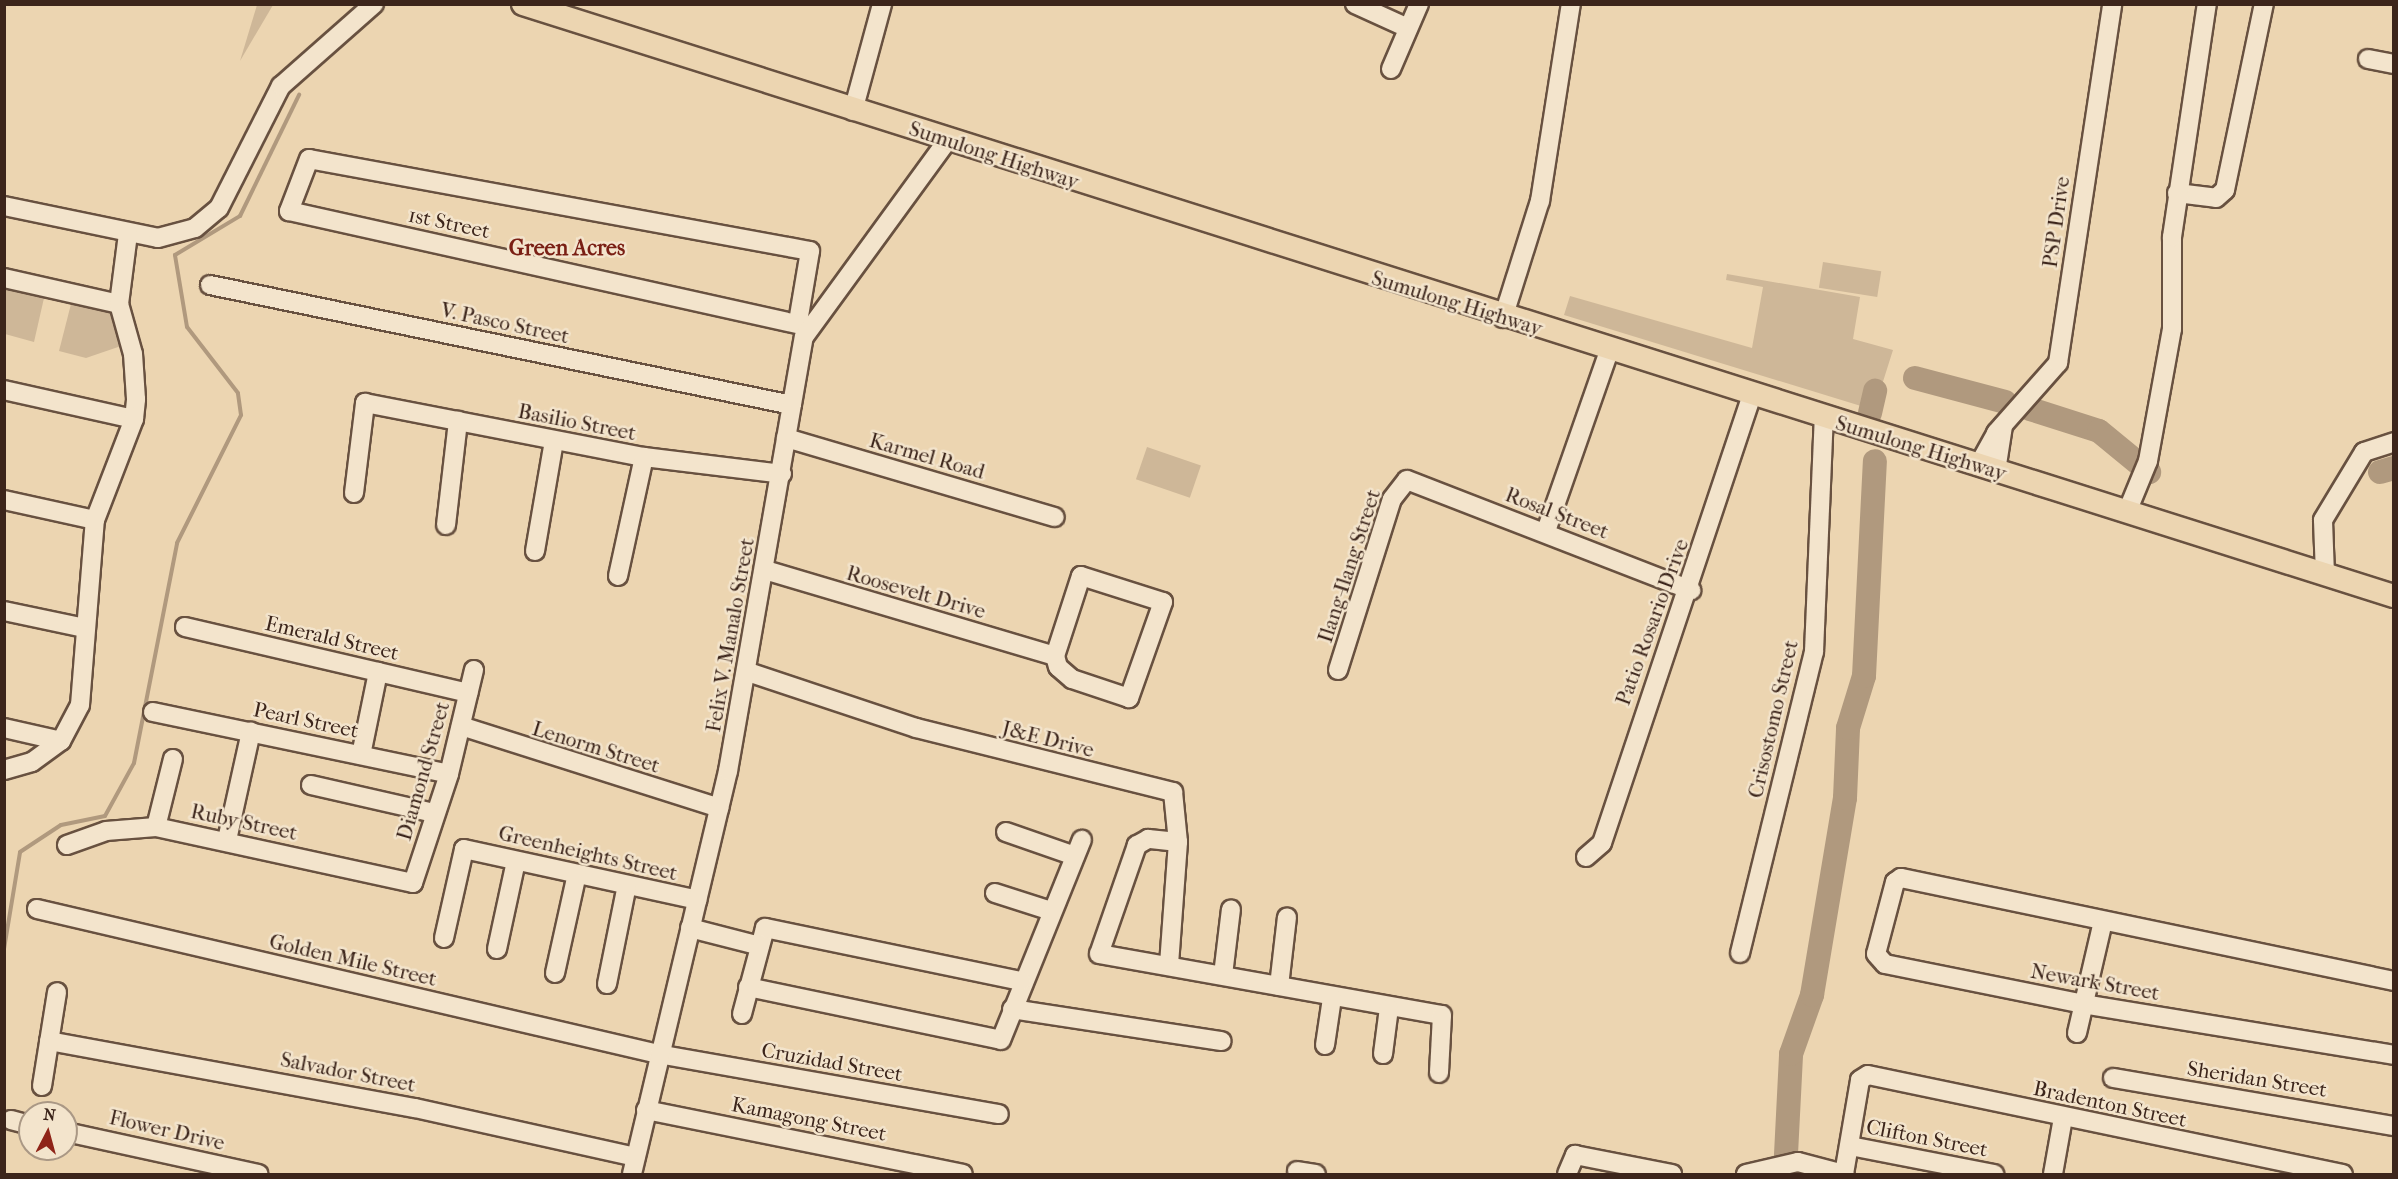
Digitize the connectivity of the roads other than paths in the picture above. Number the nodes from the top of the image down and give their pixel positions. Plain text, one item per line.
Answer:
1 (374, 4) edge
2 (523, 4) edge
3 (882, 4) edge
4 (1355, 4) edge
5 (1419, 4) edge
6 (1572, 4) edge
7 (2112, 4) edge
8 (2207, 4) edge
9 (2264, 4) edge
10 (1408, 28) junction
11 (2368, 59) dead end
12 (2394, 64) edge
13 (1391, 69) dead end
14 (853, 111) junction
15 (947, 141) junction
16 (2177, 193) junction
17 (4, 206) edge
18 (128, 234) junction
19 (4, 278) edge
20 (210, 285) dead end
21 (119, 304) junction
22 (1503, 318) junction
23 (804, 324) junction
24 (1609, 351) junction
25 (4, 390) edge
26 (1752, 395) junction
27 (792, 405) junction
28 (1824, 418) junction
29 (134, 419) junction
30 (458, 421) junction
31 (786, 438) junction
32 (554, 441) junction
33 (2394, 442) edge
34 (644, 457) junction
35 (1987, 469) junction
36 (782, 474) junction
37 (1407, 480) joint
38 (354, 493) dead end
39 (4, 500) edge
40 (2127, 512) junction
41 (1055, 517) dead end
42 (95, 519) junction
43 (446, 525) dead end
44 (1546, 531) junction
45 (535, 551) dead end
46 (765, 570) junction
47 (2325, 575) junction
48 (618, 576) dead end
49 (1691, 590) junction
50 (2394, 596) edge
51 (4, 610) edge
52 (185, 627) dead end
53 (85, 628) junction
54 (1055, 656) junction
55 (474, 670) dead end
56 (1338, 670) dead end
57 (378, 672) junction
58 (748, 672) junction
59 (468, 693) junction
60 (153, 712) dead end
61 (461, 726) junction
62 (4, 728) edge
63 (251, 732) junction
64 (61, 741) junction
65 (361, 755) junction
66 (173, 759) dead end
67 (4, 770) edge
68 (449, 774) junction
69 (311, 785) dead end
70 (719, 808) junction
71 (434, 813) junction
72 (156, 826) junction
73 (1006, 832) dead end
74 (227, 840) junction
75 (1178, 842) junction
76 (67, 846) dead end
77 (1586, 857) dead end
78 (516, 861) junction
79 (577, 874) junction
80 (413, 883) joint
81 (627, 885) junction
82 (995, 893) dead end
83 (697, 900) junction
84 (37, 909) dead end
85 (1231, 909) dead end
86 (1052, 911) junction
87 (1287, 917) dead end
88 (2103, 921) junction
89 (690, 928) junction
90 (444, 938) dead end
91 (760, 946) junction
92 (496, 949) dead end
93 (1740, 953) dead end
94 (1169, 964) junction
95 (555, 973) dead end
96 (1223, 975) junction
97 (1022, 981) junction
98 (2394, 981) edge
99 (608, 984) dead end
100 (1279, 986) junction
101 (747, 987) junction
102 (57, 992) dead end
103 (1332, 998) junction
104 (2083, 1004) junction
105 (1389, 1008) junction
106 (1012, 1009) junction
107 (742, 1014) dead end
108 (2077, 1033) dead end
109 (49, 1041) junction
110 (1222, 1041) dead end
111 (1325, 1045) dead end
112 (658, 1054) junction
113 (1383, 1054) dead end
114 (2394, 1055) edge
115 (1439, 1073) dead end
116 (2113, 1078) dead end
117 (42, 1086) dead end
118 (646, 1110) junction
119 (999, 1114) dead end
120 (2063, 1118) junction
121 (11, 1120) dead end
122 (18, 1122) edge
123 (2394, 1126) edge
124 (78, 1135) edge
125 (1850, 1146) junction
126 (634, 1166) edge
127 (2284, 1170) edge
128 (1297, 1171) dead end
129 (258, 1174) edge
130 (963, 1174) edge
131 (1316, 1174) edge
132 (1568, 1174) edge
133 (1672, 1174) edge
134 (1746, 1174) edge
135 (1844, 1174) edge
136 (1994, 1174) edge
137 (2053, 1174) edge
138 (2343, 1174) edge

1 - 18 street
2 - 14 main road, Sumulong Highway
3 - 14 street
4 - 10 street
5 - 10 street
6 - 22 street
7 - 35 street, PSP Drive
8 - 16 street
9 - 16 street
10 - 13 street
11 - 12 street
14 - 15 main road, Sumulong Highway
15 - 22 main road, Sumulong Highway
15 - 23 street, Felix V. Manalo Street
16 - 40 street
17 - 18 street
18 - 21 street
19 - 21 street
20 - 27 street, V. Pasco Street
21 - 29 street
22 - 24 main road, Sumulong Highway
23 - 23 street, 1st Street
23 - 27 street, Felix V. Manalo Street
24 - 26 main road, Sumulong Highway
24 - 44 street
25 - 29 street
26 - 28 main road, Sumulong Highway
26 - 49 street, Patio Rosario Drive
27 - 31 street, Felix V. Manalo Street
28 - 35 main road, Sumulong Highway
28 - 93 street, Crisostomo Street
29 - 42 street
30 - 32 street, Basilio Street
30 - 38 street, Basilio Street
30 - 43 street
31 - 36 street, Felix V. Manalo Street
31 - 41 street, Karmel Road
32 - 34 street, Basilio Street
32 - 45 street
33 - 47 street
34 - 36 street, Basilio Street
34 - 48 street
35 - 40 main road, Sumulong Highway
36 - 46 street, Felix V. Manalo Street
37 - 44 street, Rosal Street
37 - 56 street, Ilang-Ilang Street
39 - 42 street
40 - 47 main road, Sumulong Highway
42 - 53 street
44 - 49 street, Rosal Street
46 - 54 street, Roosevelt Drive
46 - 58 street, Felix V. Manalo Street
47 - 50 main road, Sumulong Highway
49 - 77 street, Patio Rosario Drive
51 - 53 street
52 - 57 street, Emerald Street
53 - 64 street
54 - 54 street
55 - 59 street, Diamond Street
57 - 59 street, Emerald Street
57 - 65 street
58 - 70 street, Felix V. Manalo Street
58 - 75 street, J&E Drive
59 - 61 street, Diamond Street
60 - 63 street, Pearl Street
61 - 68 street, Diamond Street
61 - 70 street, Lenorm Street
62 - 64 street
63 - 65 street, Pearl Street
63 - 74 street
64 - 67 street
65 - 68 street, Pearl Street
66 - 72 street
68 - 71 street, Diamond Street
69 - 71 street
70 - 83 street, Felix V. Manalo Street
71 - 80 street, Diamond Street
72 - 74 street, Ruby Street
72 - 76 street, Ruby Street
73 - 86 street
74 - 80 street, Ruby Street
75 - 94 street, J&E Drive
75 - 94 street
78 - 79 street, Greenheights Street
78 - 90 street, Greenheights Street
78 - 92 street
79 - 81 street, Greenheights Street
79 - 95 street
81 - 83 street, Greenheights Street
81 - 99 street
82 - 86 street
83 - 89 street, Felix V. Manalo Street
84 - 112 street, Golden Mile Street
85 - 96 street
86 - 97 street
87 - 100 street
88 - 98 street
88 - 104 street
88 - 104 street, Newark Street
89 - 91 street
89 - 112 street, Felix V. Manalo Street
91 - 97 street
91 - 101 street
94 - 96 street
96 - 100 street
97 - 106 street
100 - 103 street
101 - 106 street
101 - 107 street
102 - 109 street
103 - 105 street
103 - 111 street
104 - 108 street
104 - 114 street, Newark Street
105 - 113 street
105 - 115 street
106 - 110 street
109 - 117 street
109 - 126 street, Salvador Street
112 - 118 street, Felix V. Manalo Street
112 - 119 street, Cruzidad Street
116 - 123 street, Sheridan Street
118 - 126 street, Felix V. Manalo Street
118 - 130 street, Kamagong Street
120 - 125 street, Bradenton Street
120 - 127 street, Bradenton Street
120 - 137 street
121 - 122 street
124 - 129 street, Flower Drive
125 - 135 street
125 - 136 street, Clifton Street
127 - 138 street, Bradenton Street
128 - 131 street
132 - 133 street
134 - 135 street

